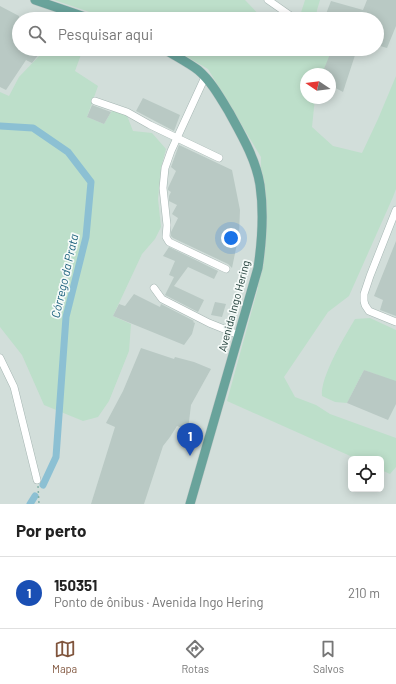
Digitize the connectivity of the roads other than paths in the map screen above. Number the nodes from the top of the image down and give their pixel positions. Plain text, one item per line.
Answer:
1 (35, 0) edge
2 (268, 0) edge
3 (70, 12) edge
4 (285, 12) edge
5 (175, 56) edge
6 (205, 77) junction
7 (95, 101) dead end
8 (177, 138) junction
9 (219, 158) dead end
10 (396, 210) edge
11 (226, 269) dead end
12 (154, 288) dead end
13 (396, 322) edge
14 (239, 335) junction
15 (0, 358) edge
16 (38, 480) road end
17 (190, 504) edge

1 - 3 main road
2 - 4 street
5 - 6 main road, Avenida Ingo Hering
6 - 8 street
6 - 14 main road, Avenida Ingo Hering
7 - 8 street
8 - 9 street
8 - 11 street
10 - 13 street
12 - 14 street
14 - 17 main road, Avenida Ingo Hering
15 - 16 street

